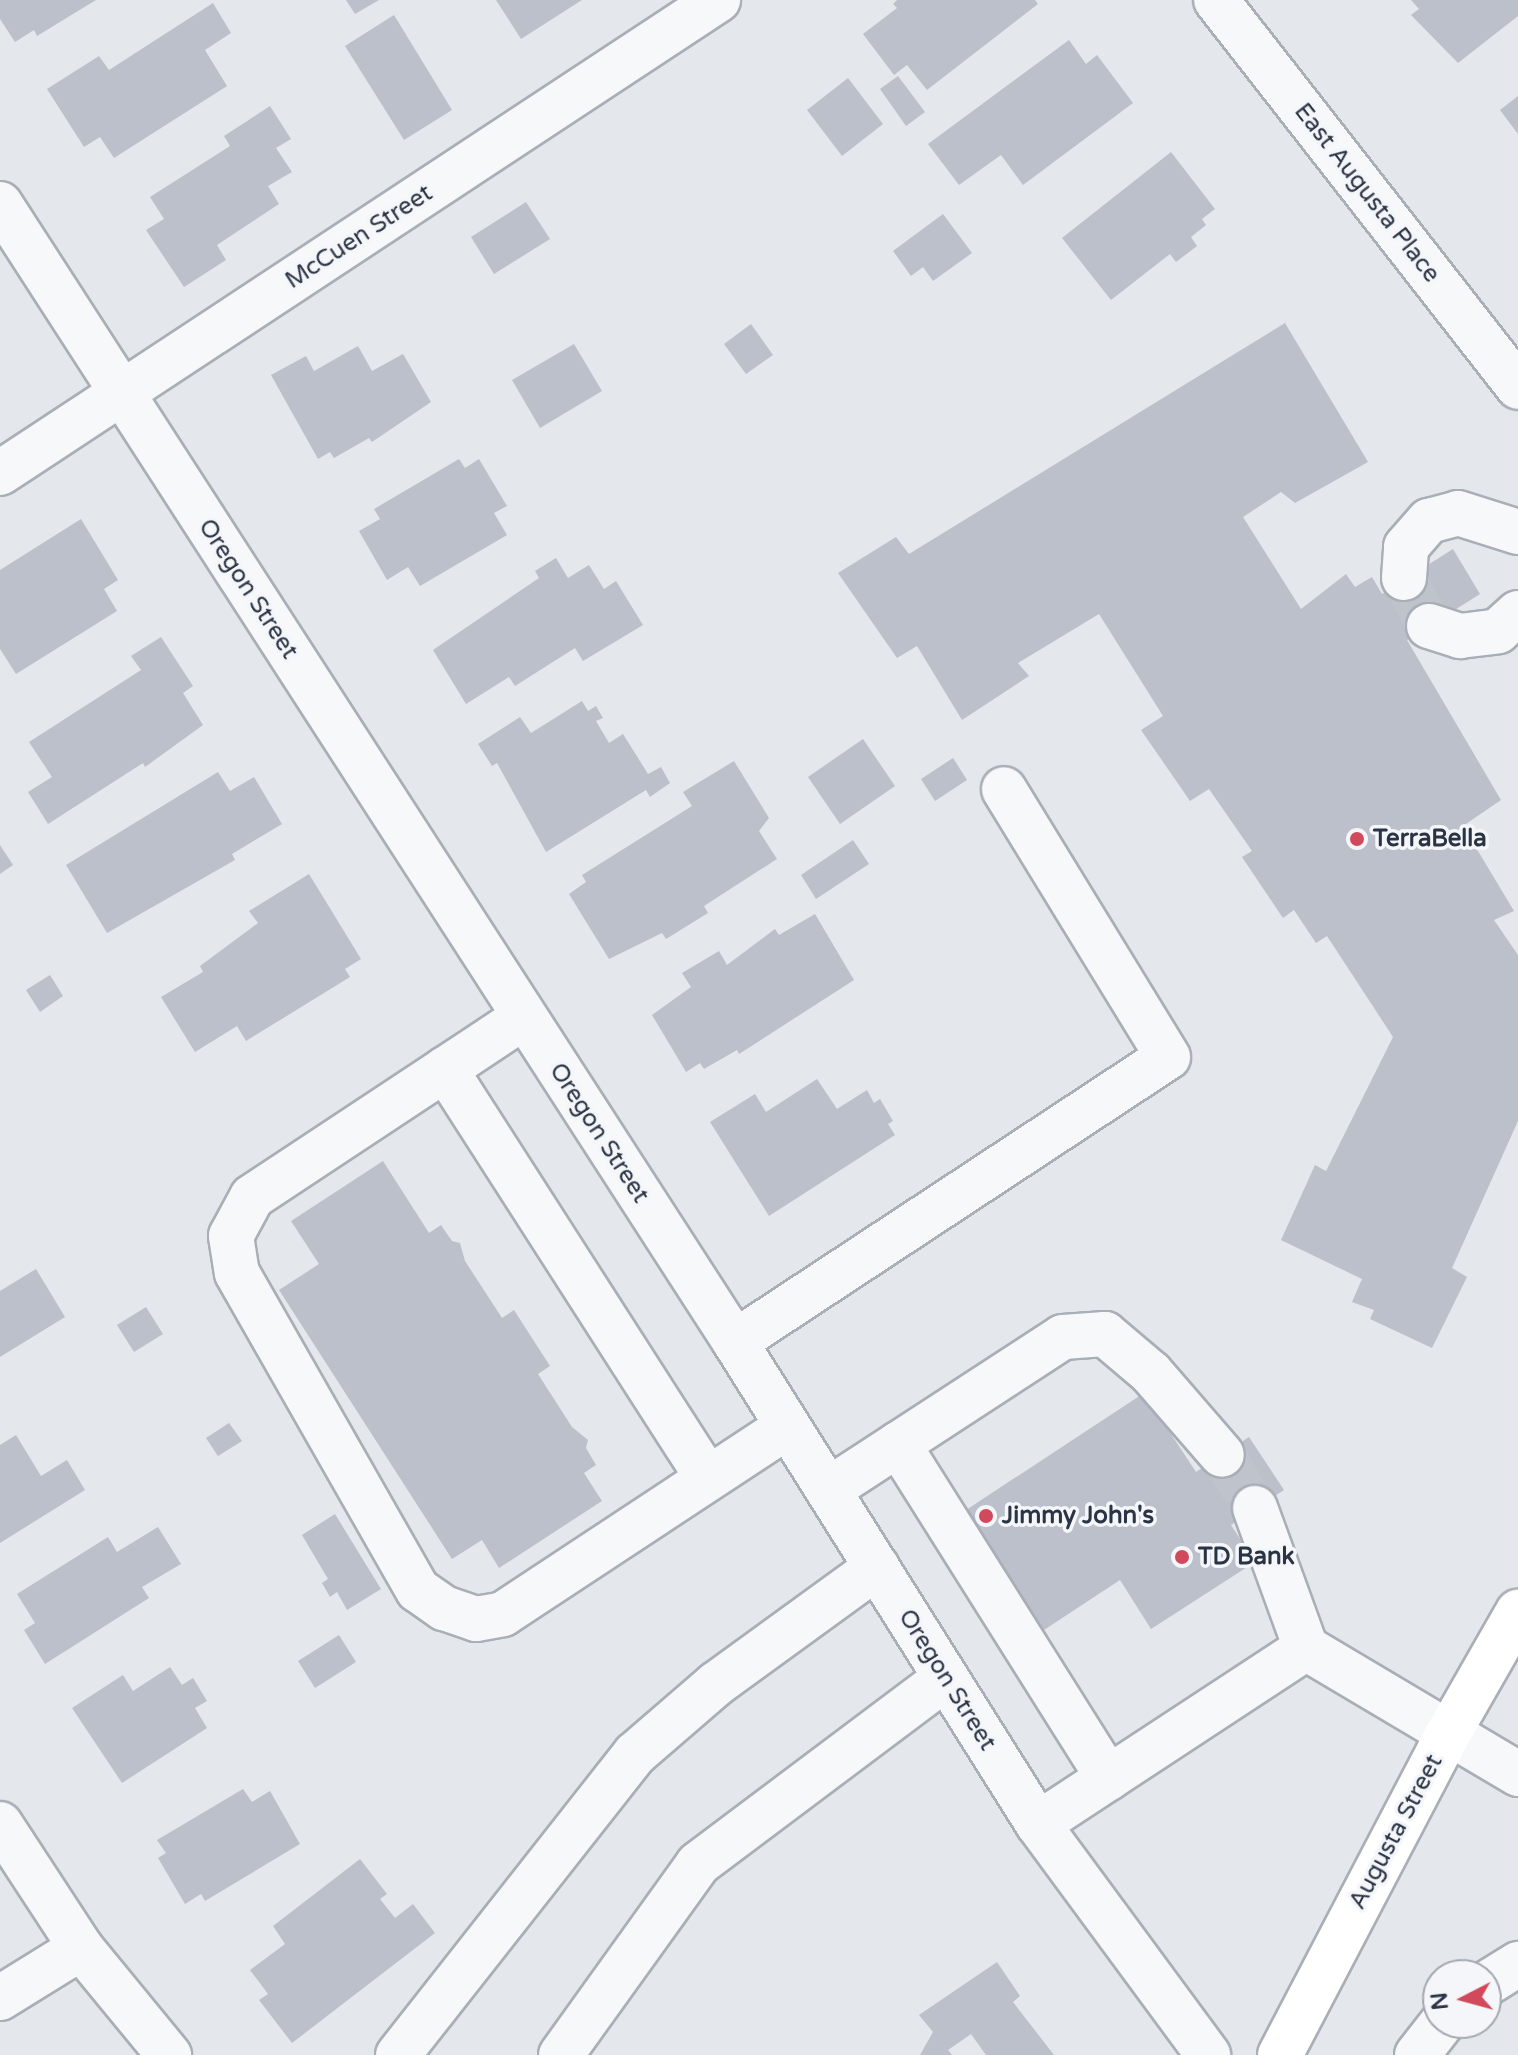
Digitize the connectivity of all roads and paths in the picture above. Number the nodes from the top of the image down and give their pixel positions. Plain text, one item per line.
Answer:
1 (718, 0) edge
2 (1216, 0) edge
3 (0, 204) edge
4 (1518, 387) edge
5 (122, 394) junction
6 (0, 473) edge
7 (1518, 532) edge
8 (1404, 578) tunnel mouth
9 (1518, 613) edge
10 (1429, 626) dead end
11 (1004, 789) dead end
12 (524, 1017) junction
13 (445, 1069) junction
14 (735, 1342) junction
15 (788, 1426) junction
16 (898, 1444) junction
17 (1222, 1455) tunnel mouth
18 (708, 1478) junction
19 (828, 1490) junction
20 (1255, 1508) tunnel mouth
21 (877, 1567) junction
22 (1518, 1612) edge
23 (1306, 1648) junction
24 (946, 1678) junction
25 (1448, 1734) junction
26 (1518, 1774) edge
27 (1108, 1778) junction
28 (0, 1824) edge
29 (1038, 1824) junction
30 (81, 1948) junction
31 (0, 1998) edge
32 (1430, 2039) edge
33 (169, 2055) edge
34 (398, 2055) edge
35 (561, 2055) edge
36 (1208, 2055) edge
37 (1280, 2055) edge
38 (1417, 2055) edge

1 - 5 street, McCuen Street
2 - 4 street, East Augusta Place
3 - 5 street, Oregon Street
5 - 6 street, McCuen Street
5 - 12 street, Oregon Street
7 - 8 street
9 - 10 street
11 - 14 street
12 - 13 street
12 - 14 street, Oregon Street
13 - 18 street
13 - 18 street
14 - 15 street, Oregon Street
15 - 18 street
15 - 19 street, Oregon Street
16 - 17 street
16 - 19 street
16 - 27 street
19 - 21 street, Oregon Street
20 - 23 street
21 - 24 street, Oregon Street
21 - 34 street
22 - 25 main road, Augusta Street
23 - 25 street
23 - 27 street
24 - 29 street, Oregon Street
24 - 35 street
25 - 26 street
25 - 37 main road, Augusta Street
27 - 29 street
28 - 30 street
29 - 36 street, Oregon Street
30 - 31 street
30 - 33 street
32 - 38 street

